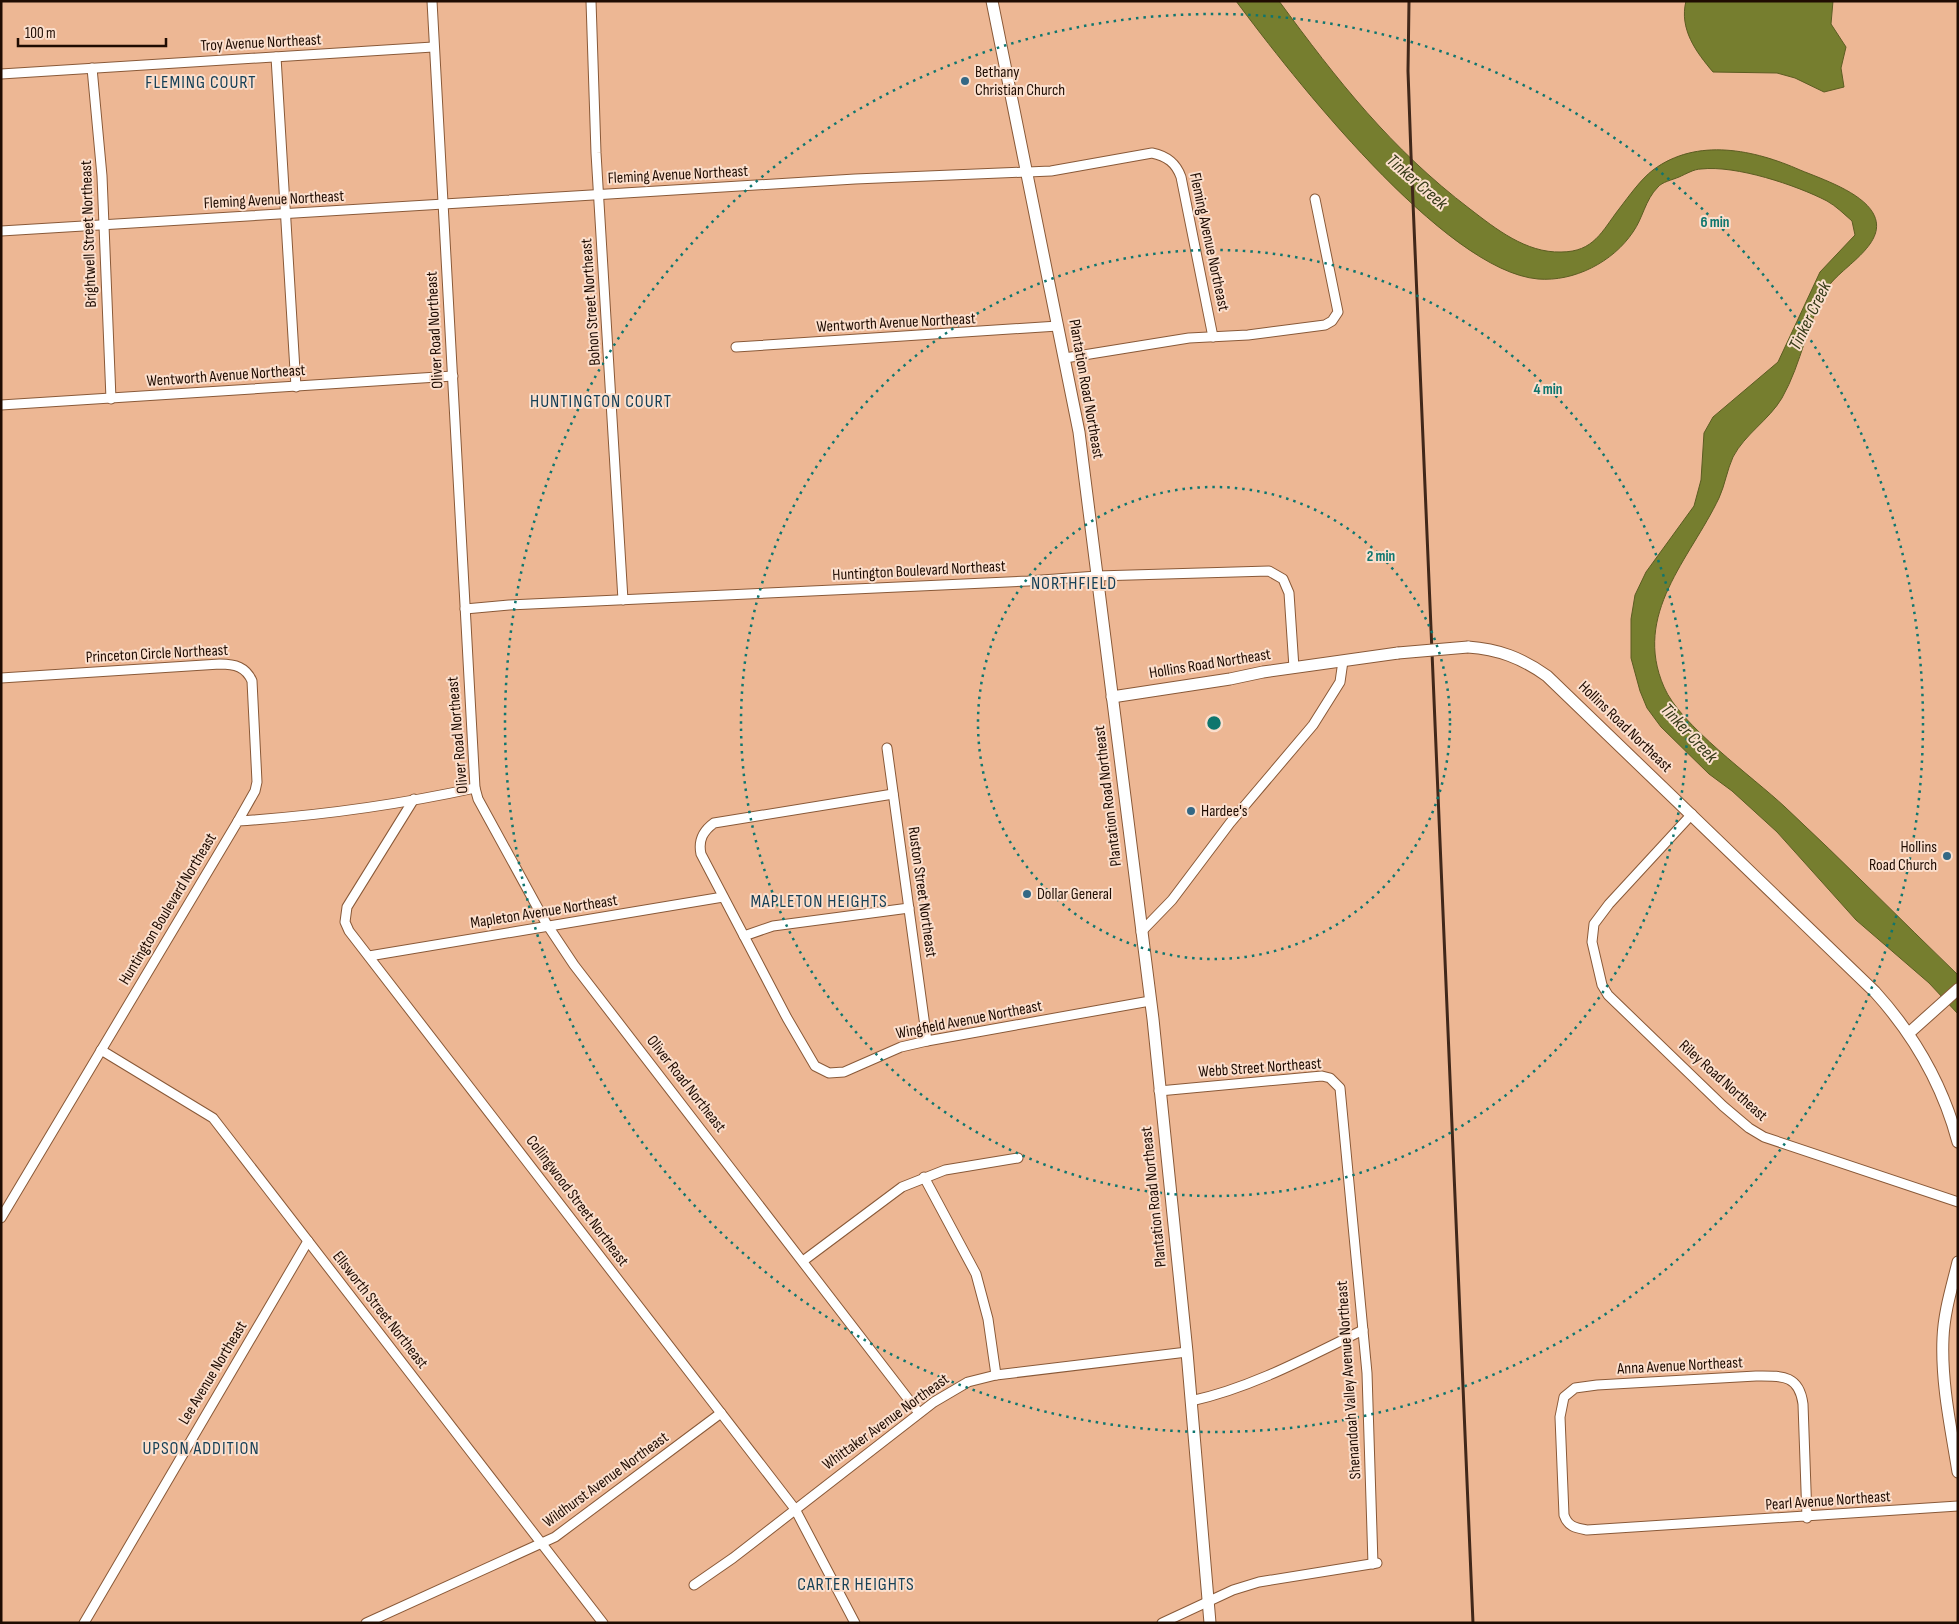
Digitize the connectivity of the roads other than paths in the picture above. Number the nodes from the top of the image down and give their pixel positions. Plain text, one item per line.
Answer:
1 (432, 1) edge
2 (591, 1) edge
3 (992, 1) edge
4 (433, 47) junction
5 (276, 57) junction
6 (92, 68) junction
7 (1, 74) edge
8 (1026, 172) junction
9 (599, 195) junction
10 (1315, 199) dead end
11 (442, 204) junction
12 (287, 214) junction
13 (102, 225) junction
14 (1, 231) edge
15 (1058, 326) junction
16 (1213, 337) junction
17 (736, 347) dead end
18 (1065, 358) junction
19 (453, 376) junction
20 (296, 387) junction
21 (111, 399) junction
22 (1, 405) edge
23 (1097, 576) junction
24 (623, 600) junction
25 (465, 609) junction
26 (1343, 661) junction
27 (1294, 668) junction
28 (1, 678) edge
29 (1112, 697) junction
30 (887, 748) dead end
31 (475, 788) junction
32 (893, 794) junction
33 (414, 799) junction
34 (1692, 814) junction
35 (238, 822) junction
36 (724, 897) junction
37 (909, 908) junction
38 (549, 927) junction
39 (1141, 932) junction
40 (744, 936) junction
41 (369, 956) junction
42 (1958, 989) edge
43 (1150, 1001) junction
44 (1909, 1033) junction
45 (927, 1041) junction
46 (101, 1050) junction
47 (1159, 1091) junction
48 (1958, 1142) edge
49 (1018, 1158) dead end
50 (924, 1176) junction
51 (1349, 1195) joint
52 (1958, 1202) edge
53 (1, 1218) edge
54 (308, 1241) junction
55 (803, 1261) junction
56 (1958, 1262) edge
57 (1363, 1330) junction
58 (1187, 1352) junction
59 (996, 1375) junction
60 (1191, 1401) junction
61 (721, 1413) junction
62 (920, 1413) junction
63 (1958, 1472) edge
64 (1958, 1506) edge
65 (795, 1509) junction
66 (1807, 1518) junction
67 (1701, 1524) joint
68 (542, 1544) junction
69 (694, 1584) dead end
70 (1208, 1601) junction
71 (84, 1623) edge
72 (366, 1623) edge
73 (604, 1623) edge
74 (855, 1623) edge
75 (1162, 1623) edge
76 (1210, 1623) edge

1 - 4 street, Oliver Road Northeast
2 - 9 street, Bohon Street Northeast
3 - 8 main road, Plantation Road Northeast
4 - 5 street, Troy Avenue Northeast
4 - 11 street, Oliver Road Northeast
5 - 6 street, Troy Avenue Northeast
5 - 12 street
6 - 7 street, Troy Avenue Northeast
6 - 13 street, Brightwell Street Northeast
8 - 9 street, Fleming Avenue Northeast
8 - 15 main road, Plantation Road Northeast
8 - 16 street, Fleming Avenue Northeast
9 - 11 street, Fleming Avenue Northeast
9 - 24 street, Bohon Street Northeast
10 - 16 street
11 - 12 street, Fleming Avenue Northeast
11 - 19 street, Oliver Road Northeast
12 - 13 street, Fleming Avenue Northeast
12 - 20 street
13 - 14 street, Fleming Avenue Northeast
13 - 21 street, Brightwell Street Northeast
15 - 17 street, Wentworth Avenue Northeast
15 - 18 main road, Plantation Road Northeast
16 - 18 street
18 - 23 main road, Plantation Road Northeast
19 - 20 street, Wentworth Avenue Northeast
19 - 25 street, Oliver Road Northeast
20 - 21 street, Wentworth Avenue Northeast
21 - 22 street, Wentworth Avenue Northeast
23 - 24 street, Huntington Boulevard Northeast
23 - 27 street, Huntington Boulevard Northeast
23 - 29 main road, Plantation Road Northeast
24 - 25 street, Huntington Boulevard Northeast
25 - 31 street, Oliver Road Northeast
26 - 27 main road, Hollins Road Northeast
26 - 34 main road, Hollins Road Northeast, bridge
26 - 39 street
27 - 29 main road, Hollins Road Northeast
28 - 35 street, Princeton Circle Northeast
29 - 39 main road, Plantation Road Northeast
30 - 32 street, Ruston Street Northeast
31 - 33 street
31 - 38 street, Oliver Road Northeast
32 - 36 street, Wingfield Avenue Northeast
32 - 37 street, Ruston Street Northeast
33 - 35 street
33 - 41 street, Collingwood Street Northeast
34 - 44 main road, Hollins Road Northeast
34 - 52 street, Riley Road Northeast
35 - 46 street, Huntington Boulevard Northeast
36 - 38 street, Mapleton Avenue Northeast
36 - 40 street, Wingfield Avenue Northeast
37 - 40 street
37 - 45 street, Ruston Street Northeast
38 - 41 street, Mapleton Avenue Northeast
38 - 55 street, Oliver Road Northeast
39 - 43 main road, Plantation Road Northeast
40 - 45 street, Wingfield Avenue Northeast
41 - 61 street, Collingwood Street Northeast
42 - 44 main road
43 - 45 street, Wingfield Avenue Northeast
43 - 47 main road, Plantation Road Northeast
44 - 48 main road, Hollins Road Northeast
46 - 53 street, Huntington Boulevard Northeast
46 - 54 street, Ellsworth Street Northeast
47 - 51 street, Webb Street Northeast
47 - 58 main road, Plantation Road Northeast
49 - 50 street
50 - 55 street
50 - 59 street
51 - 57 street, Shenandoah Valley Avenue Northeast
54 - 68 street, Ellsworth Street Northeast
54 - 71 street, Lee Avenue Northeast
55 - 62 street, Oliver Road Northeast
56 - 63 main road
57 - 60 street
57 - 70 street, Shenandoah Valley Avenue Northeast
58 - 59 street, Whittaker Avenue Northeast
58 - 60 main road, Plantation Road Northeast
59 - 62 street, Whittaker Avenue Northeast
60 - 70 main road, Plantation Road Northeast
61 - 65 street, Collingwood Street Northeast
61 - 68 street, Wildhurst Avenue Northeast
62 - 65 street, Whittaker Avenue Northeast
64 - 66 street, Pearl Avenue Northeast
65 - 69 street, Whittaker Avenue Northeast
65 - 74 street, Collingwood Street Northeast
66 - 67 street, Pearl Avenue Northeast
66 - 67 street, Anna Avenue Northeast
68 - 72 street, Wildhurst Avenue Northeast
68 - 73 street, Ellsworth Street Northeast
70 - 75 street
70 - 76 main road, Plantation Road Northeast

